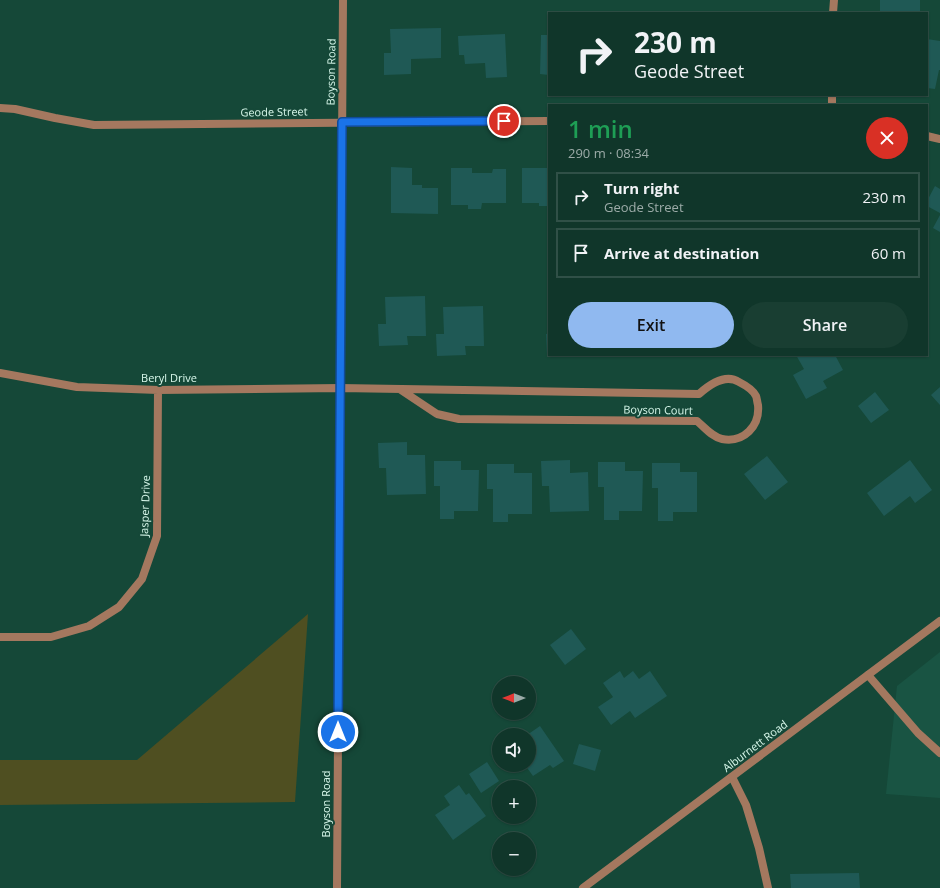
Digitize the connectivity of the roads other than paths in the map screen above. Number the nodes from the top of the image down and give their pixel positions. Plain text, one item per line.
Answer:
1 (343, 0) edge
2 (834, 0) edge
3 (833, 12) edge
4 (0, 108) edge
5 (548, 121) edge
6 (342, 122) junction
7 (928, 136) edge
8 (940, 139) edge
9 (0, 374) edge
10 (340, 388) junction
11 (158, 390) junction
12 (401, 390) junction
13 (940, 621) edge
14 (0, 638) edge
15 (868, 675) junction
16 (940, 753) edge
17 (732, 777) junction
18 (337, 888) edge
19 (583, 888) edge
20 (768, 888) edge

1 - 6 street, Boyson Road
2 - 3 street
4 - 6 street, Geode Street
5 - 6 street, Geode Street
6 - 10 street, Boyson Road
7 - 8 street
9 - 11 street, Beryl Drive
10 - 11 street, Beryl Drive
10 - 12 street, Beryl Drive
10 - 18 street, Boyson Road
11 - 14 street, Jasper Drive
12 - 12 street, Boyson Court
13 - 15 street, Alburnett Road
15 - 16 street
15 - 17 street, Alburnett Road
17 - 19 street, Alburnett Road
17 - 20 street

